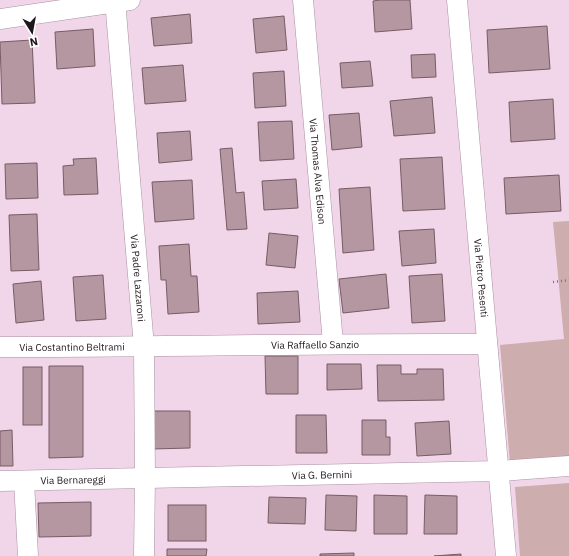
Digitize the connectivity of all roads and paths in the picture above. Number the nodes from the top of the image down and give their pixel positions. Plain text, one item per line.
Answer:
1 (120, 0) edge
2 (304, 0) edge
3 (457, 0) edge
4 (0, 19) edge
5 (569, 280) edge
6 (554, 282) dead end
7 (333, 343) junction
8 (487, 344) junction
9 (0, 347) edge
10 (144, 347) junction
11 (569, 466) edge
12 (498, 471) junction
13 (145, 479) junction
14 (0, 481) edge
15 (24, 481) junction
16 (28, 556) edge
17 (144, 556) edge
18 (506, 556) edge

1 - 4 street
1 - 10 street, Via Padre Lazzaroni
2 - 7 street, Via Thomas Alva Edison
3 - 8 street, Via Pietro Pesenti
5 - 6 path
7 - 8 street, Via Raffaello Sanzio
7 - 10 street, Via Raffaello Sanzio
8 - 12 street, Via Pietro Pesenti
9 - 10 street, Via Costantino Beltrami
10 - 13 street, Via Padre Lazzaroni
11 - 12 street, Via G. Bernini
12 - 13 street, Via G. Bernini
12 - 18 street, Via Pietro Pesenti
13 - 15 street, Via Bernareggi
13 - 17 street, Via Padre Lazzaroni
14 - 15 street, Via Bernareggi
15 - 16 street

